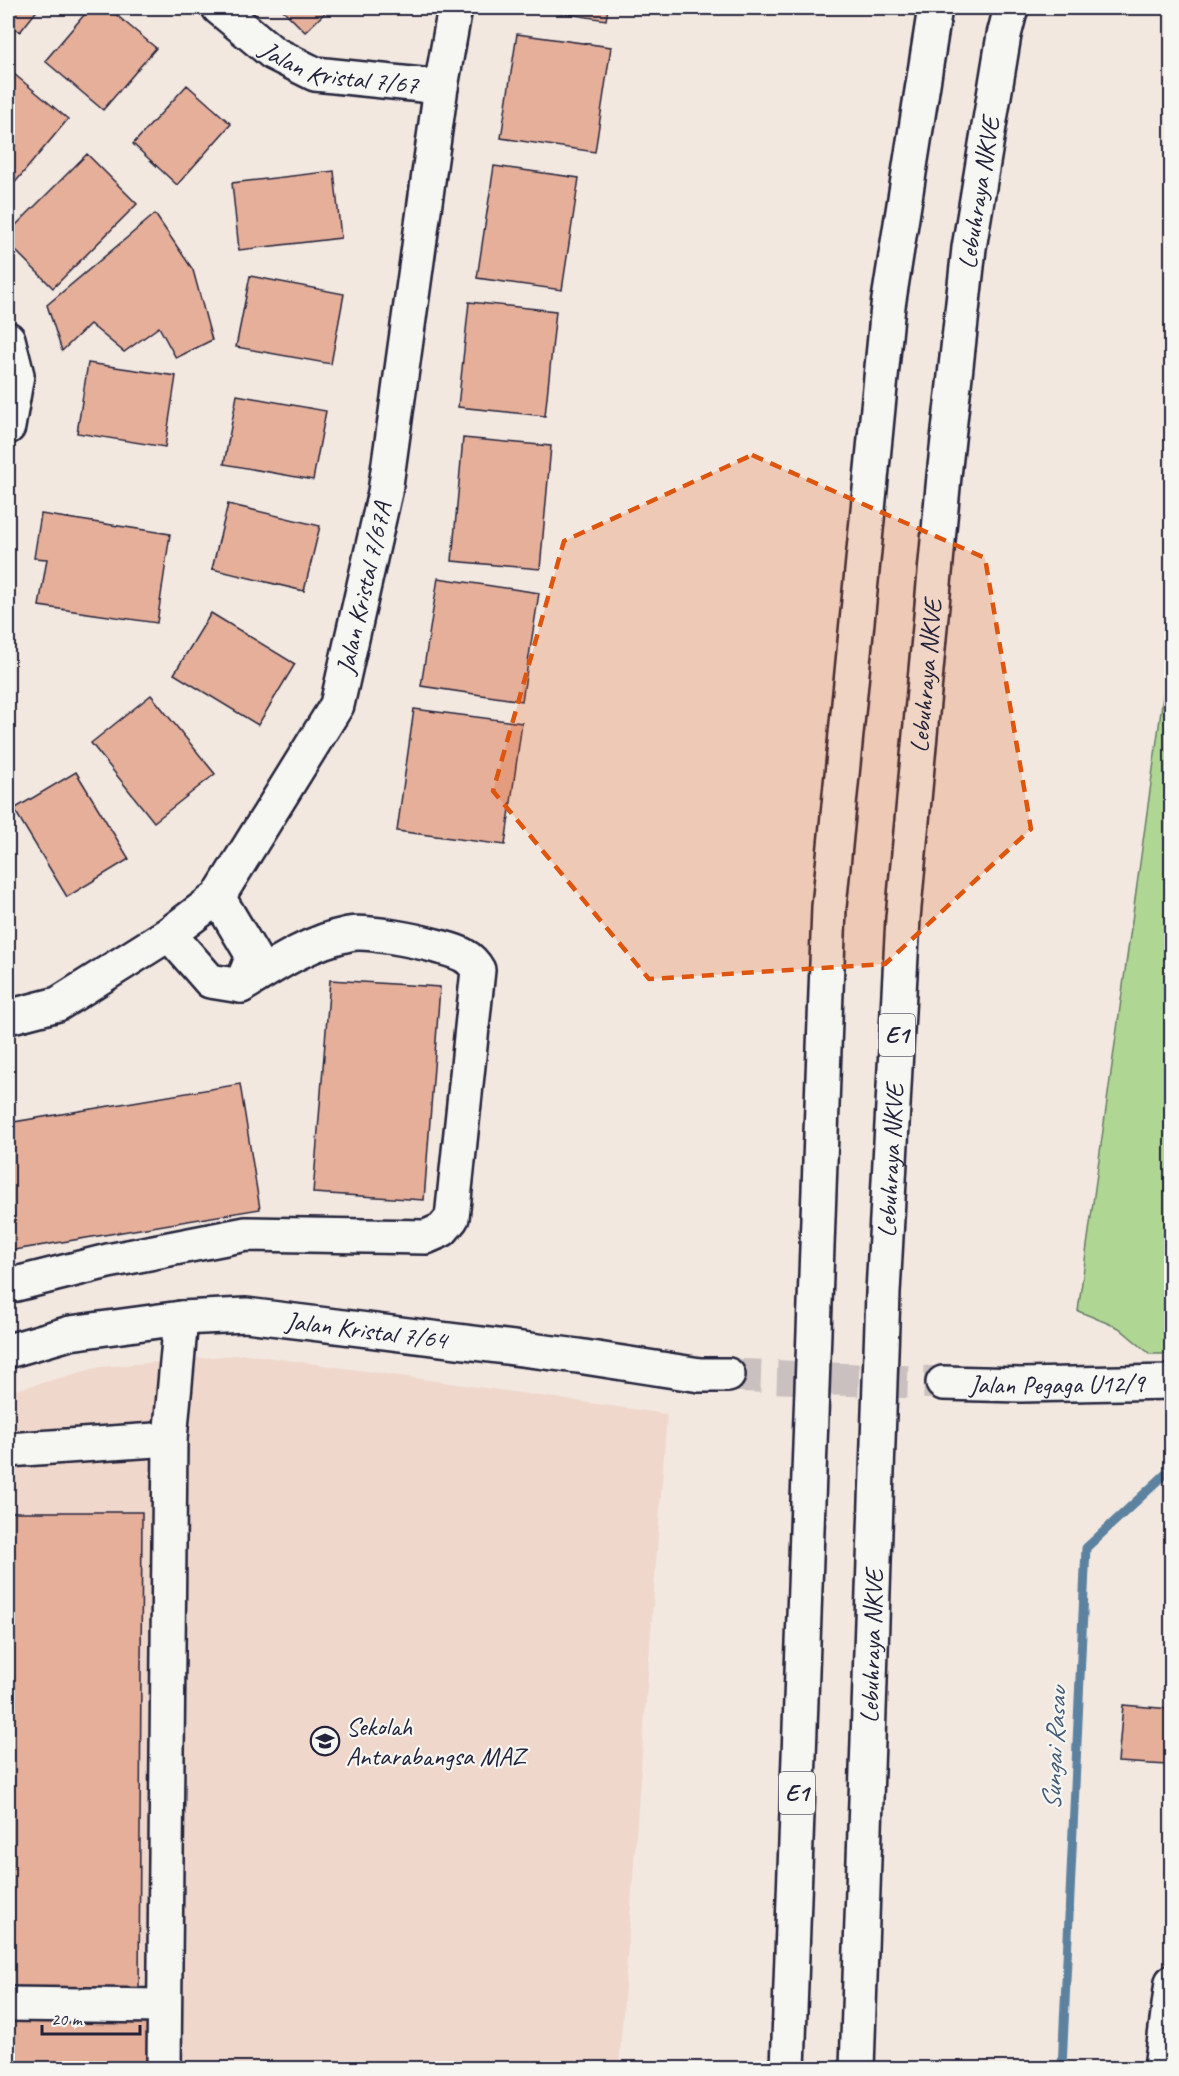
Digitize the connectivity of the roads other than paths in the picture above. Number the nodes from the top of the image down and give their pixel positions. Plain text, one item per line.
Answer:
1 (219, 8) edge
2 (455, 8) edge
3 (935, 8) edge
4 (1011, 8) edge
5 (441, 87) junction
6 (8, 339) edge
7 (8, 427) edge
8 (218, 897) junction
9 (169, 934) junction
10 (241, 986) junction
11 (8, 1017) edge
12 (8, 1286) edge
13 (181, 1318) junction
14 (8, 1351) edge
15 (728, 1375) tunnel mouth
16 (1172, 1382) edge
17 (943, 1383) tunnel mouth
18 (170, 1439) junction
19 (8, 1450) edge
20 (1172, 1982) edge
21 (8, 2004) edge
22 (163, 2006) junction
23 (164, 2068) edge
24 (788, 2068) edge
25 (857, 2068) edge
26 (1161, 2068) edge

1 - 5 main road, Jalan Kristal 7/67
2 - 5 main road, Jalan Kristal 7/67A
3 - 24 main road, E1
4 - 25 main road, Lebuhraya NKVE / E1
5 - 8 main road, Jalan Kristal 7/67A
6 - 7 main road
8 - 9 main road, Jalan Kristal 7/67A
8 - 10 main road
9 - 10 main road
9 - 11 main road, Jalan Kristal 7/67A
10 - 12 main road
13 - 14 main road, Jalan Kristal 7/64
13 - 15 main road, Jalan Kristal 7/64
13 - 18 main road
16 - 17 main road, Jalan Pegaga U12/9
18 - 19 main road
18 - 22 main road
20 - 26 main road
21 - 22 main road
22 - 23 main road

